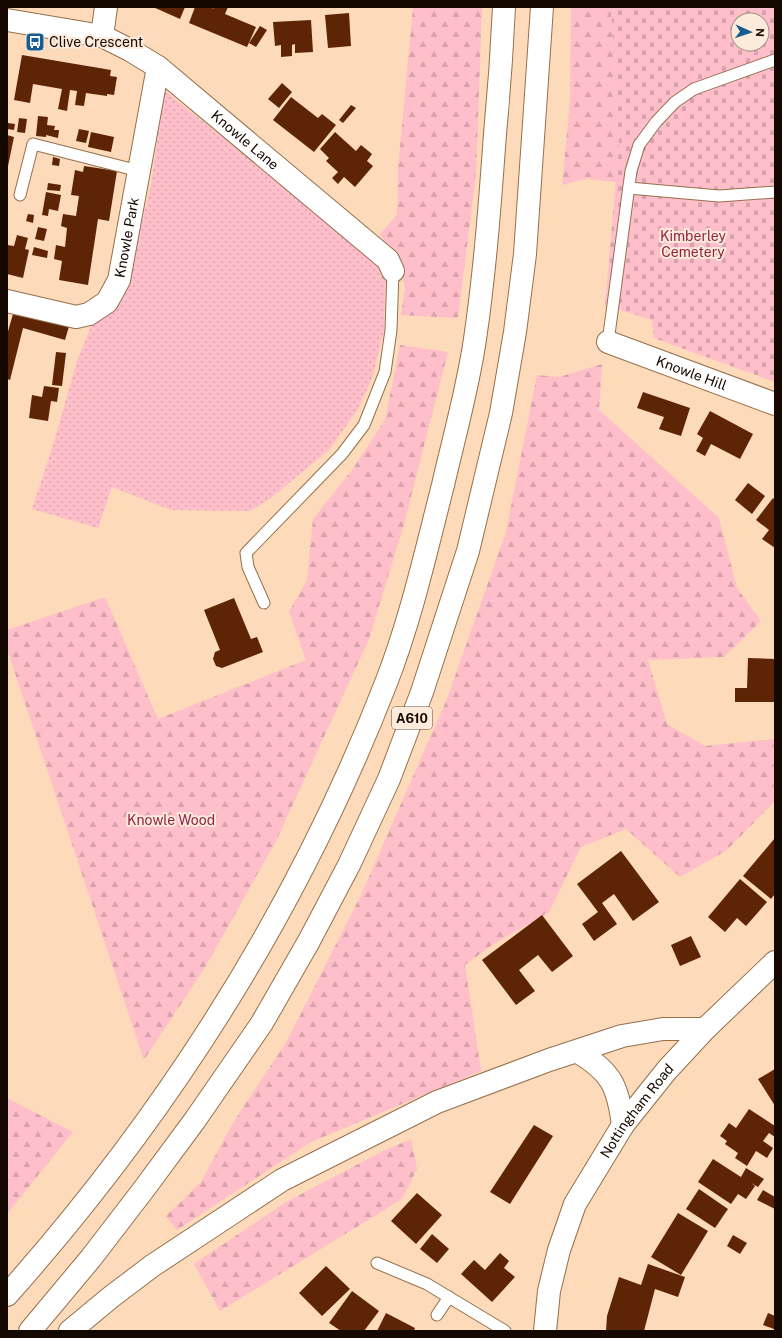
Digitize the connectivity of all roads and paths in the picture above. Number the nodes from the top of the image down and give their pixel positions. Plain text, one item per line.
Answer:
1 (106, 7) edge
2 (504, 7) edge
3 (542, 7) edge
4 (7, 20) edge
5 (102, 36) junction
6 (775, 60) edge
7 (158, 67) junction
8 (139, 171) junction
9 (629, 188) junction
10 (775, 192) edge
11 (20, 196) dead end
12 (393, 271) joint
13 (7, 301) edge
14 (608, 342) joint
15 (775, 404) edge
16 (264, 602) dead end
17 (775, 962) edge
18 (705, 1029) junction
19 (578, 1052) junction
20 (623, 1125) junction
21 (377, 1263) dead end
22 (7, 1295) edge
23 (449, 1298) junction
24 (437, 1315) dead end
25 (30, 1331) edge
26 (70, 1331) edge
27 (505, 1331) edge
28 (545, 1331) edge

1 - 5 main road
2 - 22 main road, A610
3 - 25 main road, A610
4 - 5 main road, Knowle Lane
5 - 7 main road, Knowle Lane
6 - 9 lane
7 - 8 main road, Knowle Park
7 - 12 main road, Knowle Lane
8 - 11 lane
8 - 13 main road, Knowle Park
9 - 10 lane
9 - 14 lane
12 - 16 lane, Knowle Lane
14 - 15 main road, Knowle Hill
17 - 18 main road, Nottingham Road
18 - 19 main road
18 - 20 main road, Nottingham Road
19 - 20 main road
19 - 26 main road
20 - 28 main road, Nottingham Road
21 - 23 lane
23 - 24 lane
23 - 27 lane

